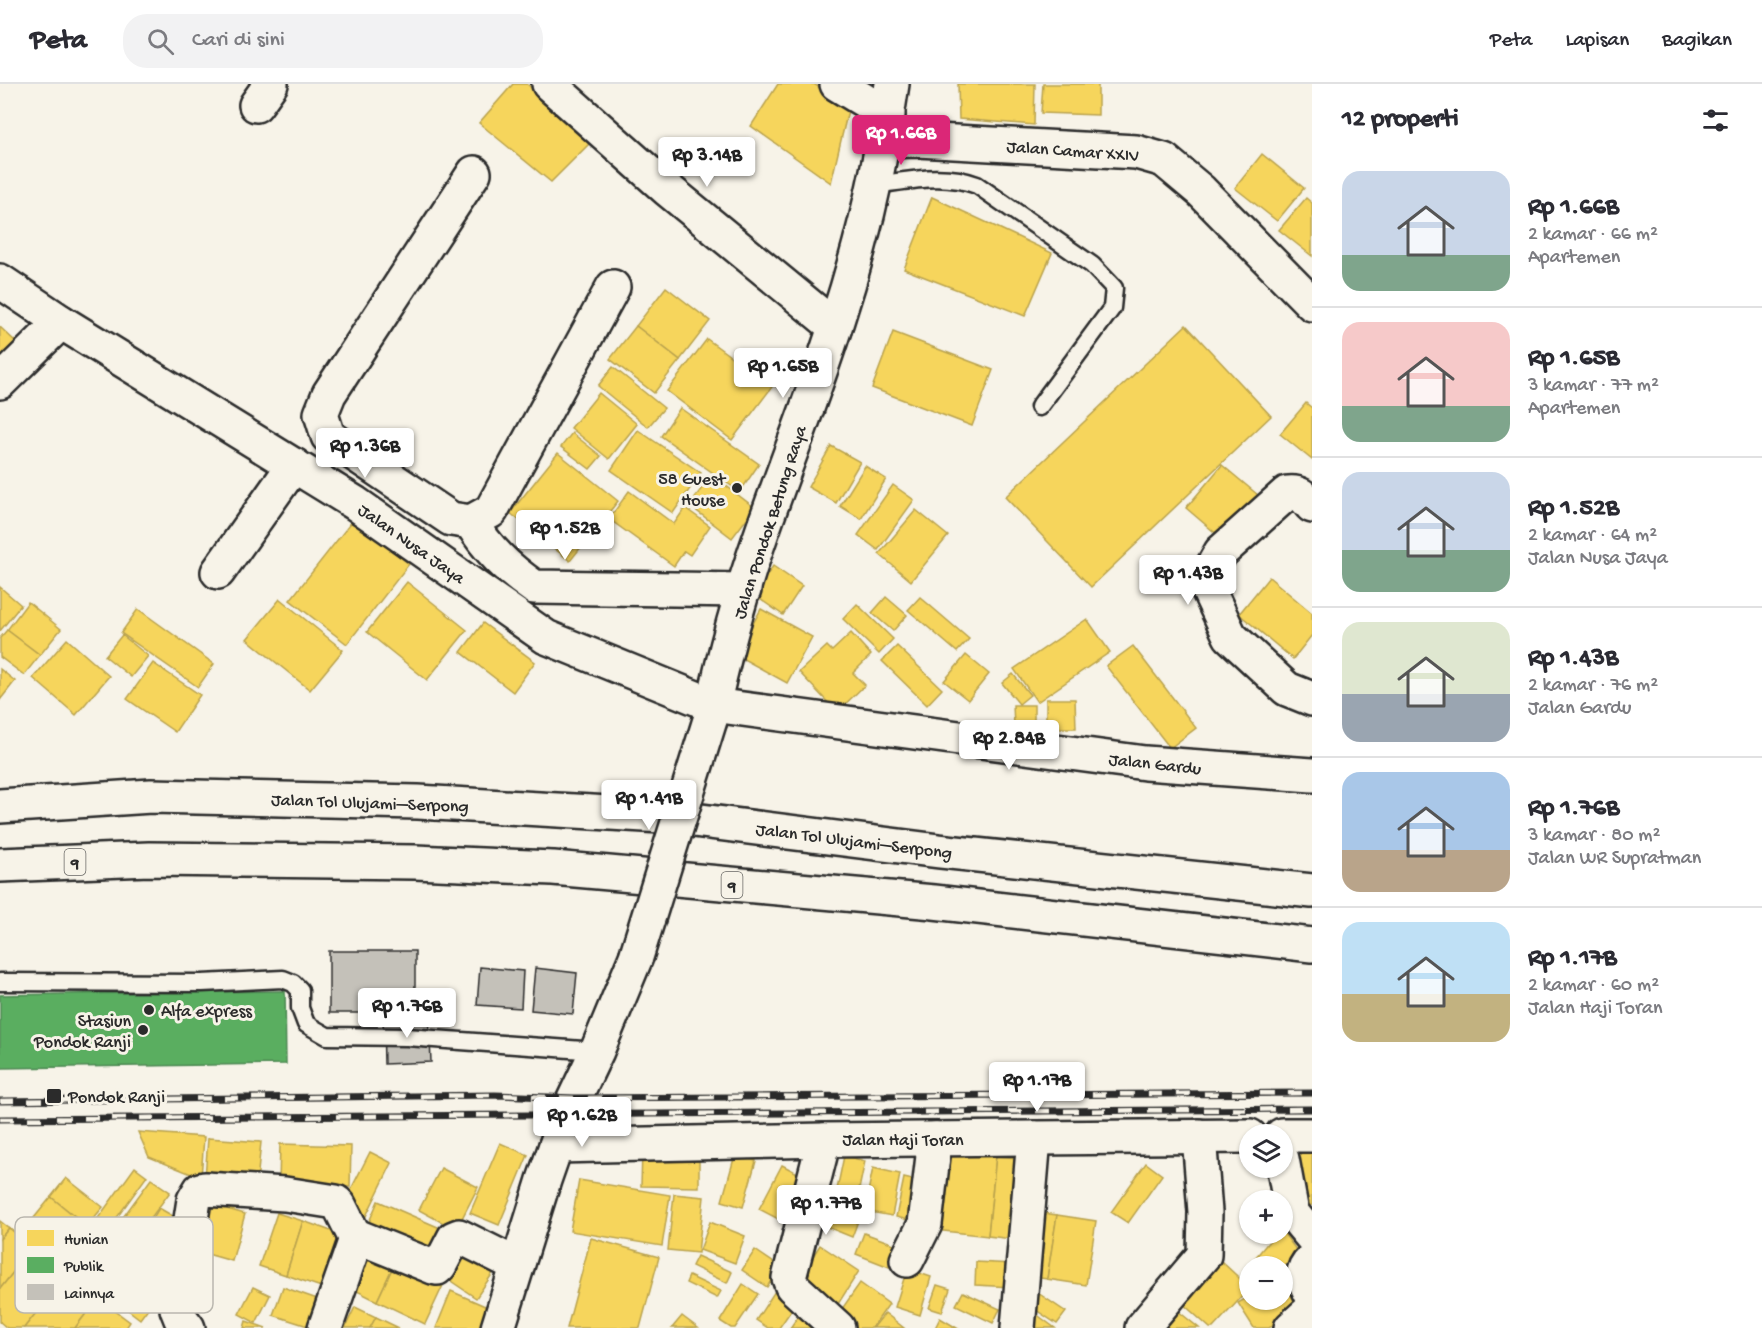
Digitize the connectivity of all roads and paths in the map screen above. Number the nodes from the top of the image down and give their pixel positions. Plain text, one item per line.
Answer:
1 (549, 84) edge
2 (837, 84) edge
3 (887, 113) edge
4 (474, 173) dead end
5 (874, 185) junction
6 (0, 281) edge
7 (613, 287) dead end
8 (1312, 304) edge
9 (62, 322) junction
10 (835, 327) junction
11 (0, 382) edge
12 (1039, 407) dead end
13 (294, 465) junction
14 (1312, 506) edge
15 (471, 522) junction
16 (218, 572) dead end
17 (744, 590) junction
18 (1312, 699) edge
19 (711, 712) junction
20 (1312, 775) edge
21 (0, 806) edge
22 (0, 865) edge
23 (1312, 891) edge
24 (1312, 945) edge
25 (0, 982) edge
26 (597, 1050) junction
27 (1293, 1135) edge
28 (1312, 1135) edge
29 (1198, 1136) junction
30 (1239, 1136) edge
31 (1034, 1138) junction
32 (935, 1139) junction
33 (824, 1140) junction
34 (556, 1146) junction
35 (1286, 1178) edge
36 (192, 1217) edge
37 (357, 1236) junction
38 (1312, 1237) edge
39 (1312, 1259) edge
40 (907, 1260) dead end
41 (516, 1264) junction
42 (1312, 1296) edge
43 (1312, 1309) edge
44 (179, 1313) edge
45 (188, 1328) edge
46 (325, 1328) edge
47 (498, 1328) edge
48 (838, 1328) edge
49 (1018, 1328) edge
50 (1142, 1328) edge
51 (1291, 1328) edge

1 - 10 main road
2 - 3 main road
3 - 5 main road, Jalan Pondok Betung Raya
3 - 8 main road, Jalan Camar XXIV
4 - 15 main road
5 - 10 main road, Jalan Pondok Betung Raya
5 - 12 lane
6 - 9 main road, Jalan Nusa Jaya
7 - 15 main road
9 - 11 main road
9 - 13 main road, Jalan Nusa Jaya
10 - 17 main road, Jalan Pondok Betung Raya
13 - 16 main road
13 - 19 main road, Jalan Nusa Jaya
14 - 18 main road
15 - 17 main road
17 - 19 main road, Jalan Pondok Betung Raya
19 - 20 main road, Jalan Gardu
19 - 26 main road, Jalan Pondok Betung Raya, bridge
21 - 23 main road, Jalan Tol Ulujami–Serpong
22 - 24 main road, 9
25 - 26 lane
26 - 34 main road, Jalan Pondok Betung Raya
27 - 28 main road
29 - 30 main road, Jalan Haji Toran
29 - 31 main road, Jalan Haji Toran
29 - 50 main road
31 - 32 main road, Jalan Haji Toran
31 - 49 main road
32 - 33 main road, Jalan Haji Toran
32 - 40 main road
33 - 34 main road, Jalan Haji Toran
33 - 48 main road
34 - 41 main road, Jalan Pondok Betung Raya
35 - 38 main road
36 - 37 main road
37 - 41 main road
37 - 46 main road
39 - 42 main road
41 - 47 main road, Jalan Pondok Betung Raya
43 - 51 main road
44 - 45 main road

